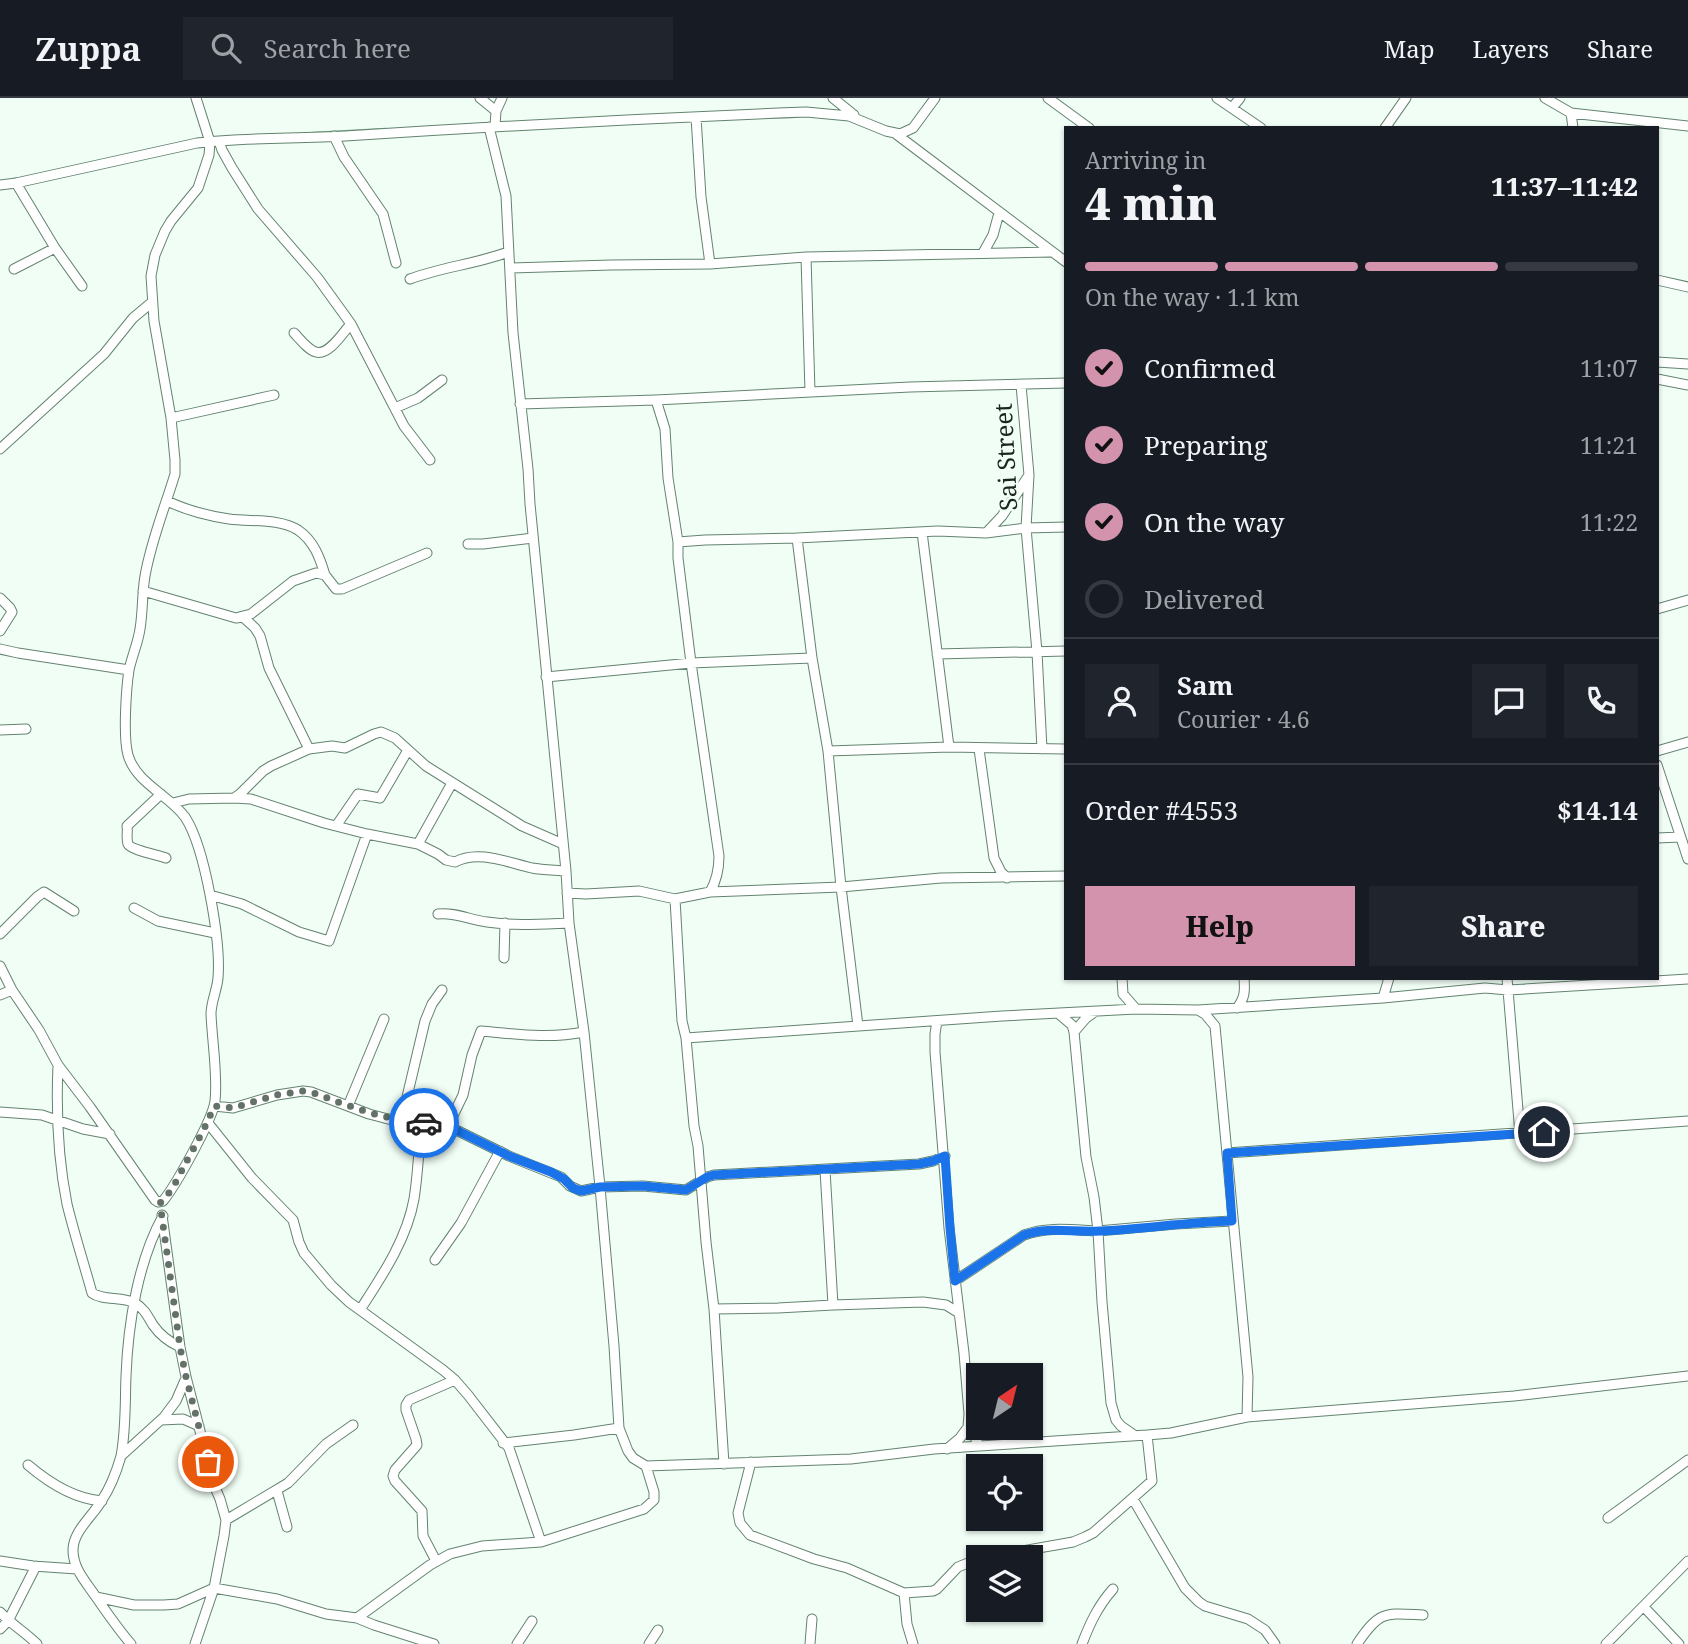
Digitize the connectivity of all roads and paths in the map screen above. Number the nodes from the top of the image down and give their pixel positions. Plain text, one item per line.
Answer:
1 (196, 98) edge
2 (480, 98) edge
3 (502, 98) edge
4 (833, 98) edge
5 (935, 98) edge
6 (1048, 98) edge
7 (1217, 98) edge
8 (1240, 98) edge
9 (1406, 98) edge
10 (1545, 98) edge
11 (1232, 108) junction
12 (496, 111) junction
13 (1571, 113) junction
14 (696, 117) junction
15 (858, 119) junction
16 (492, 126) junction
17 (1086, 126) edge
18 (1258, 126) edge
19 (1386, 126) edge
20 (1573, 126) edge
21 (1688, 126) edge
22 (896, 134) junction
23 (334, 136) junction
24 (214, 141) junction
25 (16, 183) junction
26 (0, 185) edge
27 (999, 213) junction
28 (55, 248) junction
29 (509, 252) junction
30 (1051, 252) junction
31 (982, 253) junction
32 (806, 257) junction
33 (1064, 261) edge
34 (396, 263) dead end
35 (710, 264) junction
36 (511, 268) junction
37 (14, 269) dead end
38 (410, 279) dead end
39 (1659, 280) edge
40 (82, 286) dead end
41 (1688, 287) edge
42 (151, 303) junction
43 (351, 324) junction
44 (294, 333) dead end
45 (1659, 362) edge
46 (1688, 364) edge
47 (1659, 379) edge
48 (442, 380) dead end
49 (1064, 383) edge
50 (1021, 385) junction
51 (1688, 385) edge
52 (810, 392) junction
53 (274, 395) dead end
54 (656, 400) junction
55 (520, 404) junction
56 (395, 408) junction
57 (171, 418) junction
58 (0, 449) edge
59 (430, 460) dead end
60 (1029, 475) junction
61 (167, 501) junction
62 (1064, 527) edge
63 (1026, 528) junction
64 (922, 532) junction
65 (986, 533) junction
66 (533, 538) junction
67 (797, 538) junction
68 (678, 542) junction
69 (468, 544) dead end
70 (427, 553) dead end
71 (325, 575) junction
72 (143, 591) junction
73 (0, 597) edge
74 (1688, 600) edge
75 (1659, 608) edge
76 (236, 618) junction
77 (0, 631) edge
78 (0, 649) edge
79 (1064, 651) edge
80 (1037, 652) junction
81 (937, 654) junction
82 (812, 658) junction
83 (691, 663) junction
84 (130, 670) junction
85 (546, 677) junction
86 (26, 729) dead end
87 (0, 730) edge
88 (1688, 742) edge
89 (949, 747) junction
90 (309, 749) junction
91 (979, 749) junction
92 (1042, 749) junction
93 (1064, 749) edge
94 (408, 750) junction
95 (1659, 750) edge
96 (828, 751) junction
97 (1659, 771) edge
98 (452, 783) junction
99 (161, 794) junction
100 (234, 797) junction
101 (173, 803) junction
102 (336, 826) junction
103 (367, 834) junction
104 (1680, 837) junction
105 (1659, 838) edge
106 (418, 844) junction
107 (563, 844) junction
108 (166, 858) dead end
109 (1688, 859) edge
110 (566, 871) junction
111 (1064, 876) edge
112 (1007, 878) junction
113 (841, 887) junction
114 (710, 892) junction
115 (567, 893) junction
116 (210, 895) junction
117 (675, 899) junction
118 (134, 908) dead end
119 (74, 911) dead end
120 (438, 915) dead end
121 (505, 923) junction
122 (569, 923) junction
123 (215, 933) junction
124 (0, 934) edge
125 (504, 958) dead end
126 (0, 965) edge
127 (1688, 979) edge
128 (1122, 980) edge
129 (1244, 980) edge
130 (1388, 980) edge
131 (1507, 980) edge
132 (12, 990) junction
133 (442, 990) dead end
134 (1508, 990) junction
135 (1123, 994) junction
136 (0, 995) edge
137 (1383, 998) junction
138 (1227, 1008) junction
139 (1237, 1008) junction
140 (1136, 1009) junction
141 (1198, 1010) junction
142 (1112, 1011) junction
143 (1094, 1012) junction
144 (1059, 1014) junction
145 (384, 1019) dead end
146 (937, 1021) junction
147 (1215, 1026) junction
148 (858, 1027) junction
149 (584, 1032) junction
150 (1074, 1032) junction
151 (686, 1038) junction
152 (58, 1065) junction
153 (214, 1106) junction
154 (348, 1106) junction
155 (0, 1112) edge
156 (57, 1119) junction
157 (1688, 1121) edge
158 (401, 1122) junction
159 (208, 1123) junction
160 (421, 1123) junction
161 (448, 1126) junction
162 (110, 1134) junction
163 (1520, 1134) junction
164 (500, 1152) junction
165 (1227, 1153) junction
166 (945, 1156) junction
167 (825, 1170) junction
168 (700, 1182) junction
169 (600, 1187) junction
170 (160, 1203) junction
171 (163, 1216) junction
172 (1232, 1221) junction
173 (1098, 1231) junction
174 (435, 1260) dead end
175 (955, 1281) junction
176 (134, 1303) junction
177 (833, 1305) junction
178 (714, 1309) junction
179 (360, 1310) junction
180 (959, 1313) junction
181 (180, 1347) junction
182 (1688, 1376) edge
183 (186, 1377) junction
184 (966, 1377) edge
185 (455, 1380) junction
186 (1247, 1417) junction
187 (161, 1420) junction
188 (353, 1425) dead end
189 (200, 1426) junction
190 (619, 1428) junction
191 (966, 1429) edge
192 (1134, 1435) junction
193 (1147, 1435) junction
194 (976, 1440) edge
195 (503, 1443) junction
196 (979, 1447) junction
197 (947, 1449) junction
198 (121, 1456) junction
199 (1688, 1460) edge
200 (751, 1462) junction
201 (724, 1464) junction
202 (28, 1465) dead end
203 (646, 1466) junction
204 (276, 1490) junction
205 (1133, 1499) junction
206 (102, 1500) junction
207 (1608, 1518) dead end
208 (226, 1520) junction
209 (287, 1527) dead end
210 (541, 1542) junction
211 (1043, 1547) edge
212 (0, 1560) edge
213 (436, 1561) junction
214 (1688, 1561) edge
215 (966, 1564) edge
216 (36, 1566) junction
217 (76, 1569) junction
218 (214, 1588) junction
219 (1113, 1589) dead end
220 (904, 1593) junction
221 (96, 1597) junction
222 (1644, 1607) junction
223 (0, 1612) edge
224 (1423, 1615) dead end
225 (357, 1618) junction
226 (812, 1619) dead end
227 (8, 1621) junction
228 (532, 1621) dead end
229 (0, 1629) edge
230 (658, 1630) dead end
231 (37, 1644) edge
232 (131, 1644) edge
233 (195, 1644) edge
234 (430, 1644) edge
235 (517, 1644) edge
236 (649, 1644) edge
237 (810, 1644) edge
238 (913, 1644) edge
239 (1082, 1644) edge
240 (1275, 1644) edge
241 (1357, 1644) edge
242 (1606, 1644) edge
243 (1679, 1644) edge

1 - 24 street
2 - 12 street
3 - 12 street
4 - 15 street
5 - 22 street
6 - 17 street
7 - 11 street
8 - 11 street
9 - 19 street
10 - 13 street
11 - 18 street
12 - 16 street
13 - 20 street
13 - 21 street
14 - 15 street
14 - 16 street
14 - 35 street
15 - 22 street
16 - 23 street
16 - 29 street
22 - 27 street
23 - 24 street
23 - 34 street
24 - 25 street
24 - 42 street
24 - 43 street
25 - 26 street
25 - 28 street
27 - 30 street
27 - 31 street
28 - 37 street
28 - 40 street
29 - 36 street
29 - 38 street
30 - 31 street
30 - 33 street
31 - 32 street
32 - 35 street
32 - 52 street
35 - 36 street
36 - 55 street
39 - 41 street
42 - 57 street
42 - 58 street
43 - 44 street
43 - 56 street
45 - 46 street
47 - 51 street
48 - 56 street
49 - 50 street
50 - 52 street
50 - 60 street, Sai Street
52 - 54 street
53 - 57 street
54 - 55 street
54 - 68 street
55 - 66 street
56 - 59 street
57 - 61 street
60 - 63 street, Sai Street
60 - 65 street
61 - 71 street
61 - 72 street
62 - 63 street
63 - 65 street
63 - 80 street, Sai Street
64 - 65 street
64 - 67 street
64 - 81 street
66 - 69 street
66 - 85 street
67 - 68 street
67 - 82 street
68 - 83 street
70 - 71 street
71 - 76 street
72 - 76 street
72 - 84 street
73 - 77 street
74 - 75 street
76 - 90 street
78 - 84 street
79 - 80 street
80 - 81 street
80 - 92 street, Sai Street
81 - 89 street
82 - 83 street
82 - 96 street
83 - 85 street
83 - 114 street
84 - 99 street
85 - 107 street
86 - 87 street
88 - 95 street
89 - 91 street
89 - 96 street
90 - 94 street
90 - 100 street
91 - 92 street
91 - 112 street
92 - 93 street
94 - 98 street
94 - 102 street
96 - 113 street
97 - 104 street
98 - 106 street
98 - 107 street
99 - 101 street
99 - 108 street
100 - 101 street
100 - 102 street
101 - 116 street
102 - 103 street
103 - 106 street
103 - 116 street
104 - 105 street
104 - 109 street
106 - 110 street
107 - 110 street
110 - 115 street
111 - 112 street
112 - 113 street
113 - 114 street
113 - 148 street
114 - 117 street
115 - 117 street
115 - 122 street
116 - 123 street
117 - 151 street
118 - 123 street
119 - 124 street
120 - 121 street
121 - 122 street
121 - 125 street
122 - 149 street
123 - 153 street
126 - 132 street
127 - 134 street
128 - 135 street
129 - 139 street
130 - 137 street
131 - 134 street
132 - 136 street
132 - 152 street
133 - 158 street
134 - 137 street
134 - 163 street
135 - 140 street
135 - 142 street
137 - 139 street
138 - 139 street
138 - 141 street
138 - 147 street
140 - 141 street
140 - 142 street
141 - 147 street
142 - 143 street
143 - 144 street
143 - 150 street
144 - 146 street
144 - 150 street
145 - 154 street
146 - 148 street
146 - 166 street
147 - 165 street
148 - 151 street
149 - 161 street
149 - 169 street
150 - 173 street
151 - 168 street
152 - 156 street
152 - 162 street
153 - 154 street
153 - 159 street
154 - 158 street
155 - 156 street
156 - 162 street
156 - 176 street
157 - 163 street
158 - 160 street
159 - 170 street
159 - 179 street
160 - 161 street
160 - 179 street
161 - 164 street
162 - 170 street
163 - 165 street
164 - 169 street
164 - 174 street
165 - 172 street
166 - 167 street
166 - 175 street
167 - 168 street
167 - 177 street
168 - 169 street
168 - 178 street
169 - 190 street
170 - 171 street
171 - 176 street
171 - 181 street
172 - 173 street
172 - 186 street
173 - 175 street
173 - 192 street
175 - 180 street
176 - 181 street
176 - 198 street
177 - 178 street
177 - 180 street
178 - 201 street
179 - 185 street
180 - 184 street
181 - 183 street
182 - 186 street
183 - 187 street
183 - 189 street
185 - 195 street
185 - 213 street
186 - 193 street
187 - 189 street
187 - 198 street
188 - 204 street
189 - 208 street
190 - 195 street
190 - 203 street
191 - 197 street
192 - 193 street
192 - 196 street
193 - 205 street
194 - 196 street
195 - 210 street
196 - 197 street
197 - 200 street
198 - 206 street
199 - 207 street
200 - 201 street
200 - 220 street
201 - 203 street
202 - 206 street
203 - 210 street
204 - 208 street
204 - 209 street
205 - 211 street
205 - 240 street
206 - 217 street
208 - 218 street
210 - 213 street
212 - 216 street
213 - 225 street
214 - 222 street
215 - 220 street
216 - 217 street
216 - 227 street
217 - 221 street
218 - 221 street
218 - 225 street
218 - 233 street
219 - 239 street
220 - 238 street
221 - 232 street
222 - 242 street
222 - 243 street
223 - 227 street
224 - 241 street
225 - 234 street
226 - 237 street
227 - 229 street
227 - 231 street
228 - 235 street
230 - 236 street

